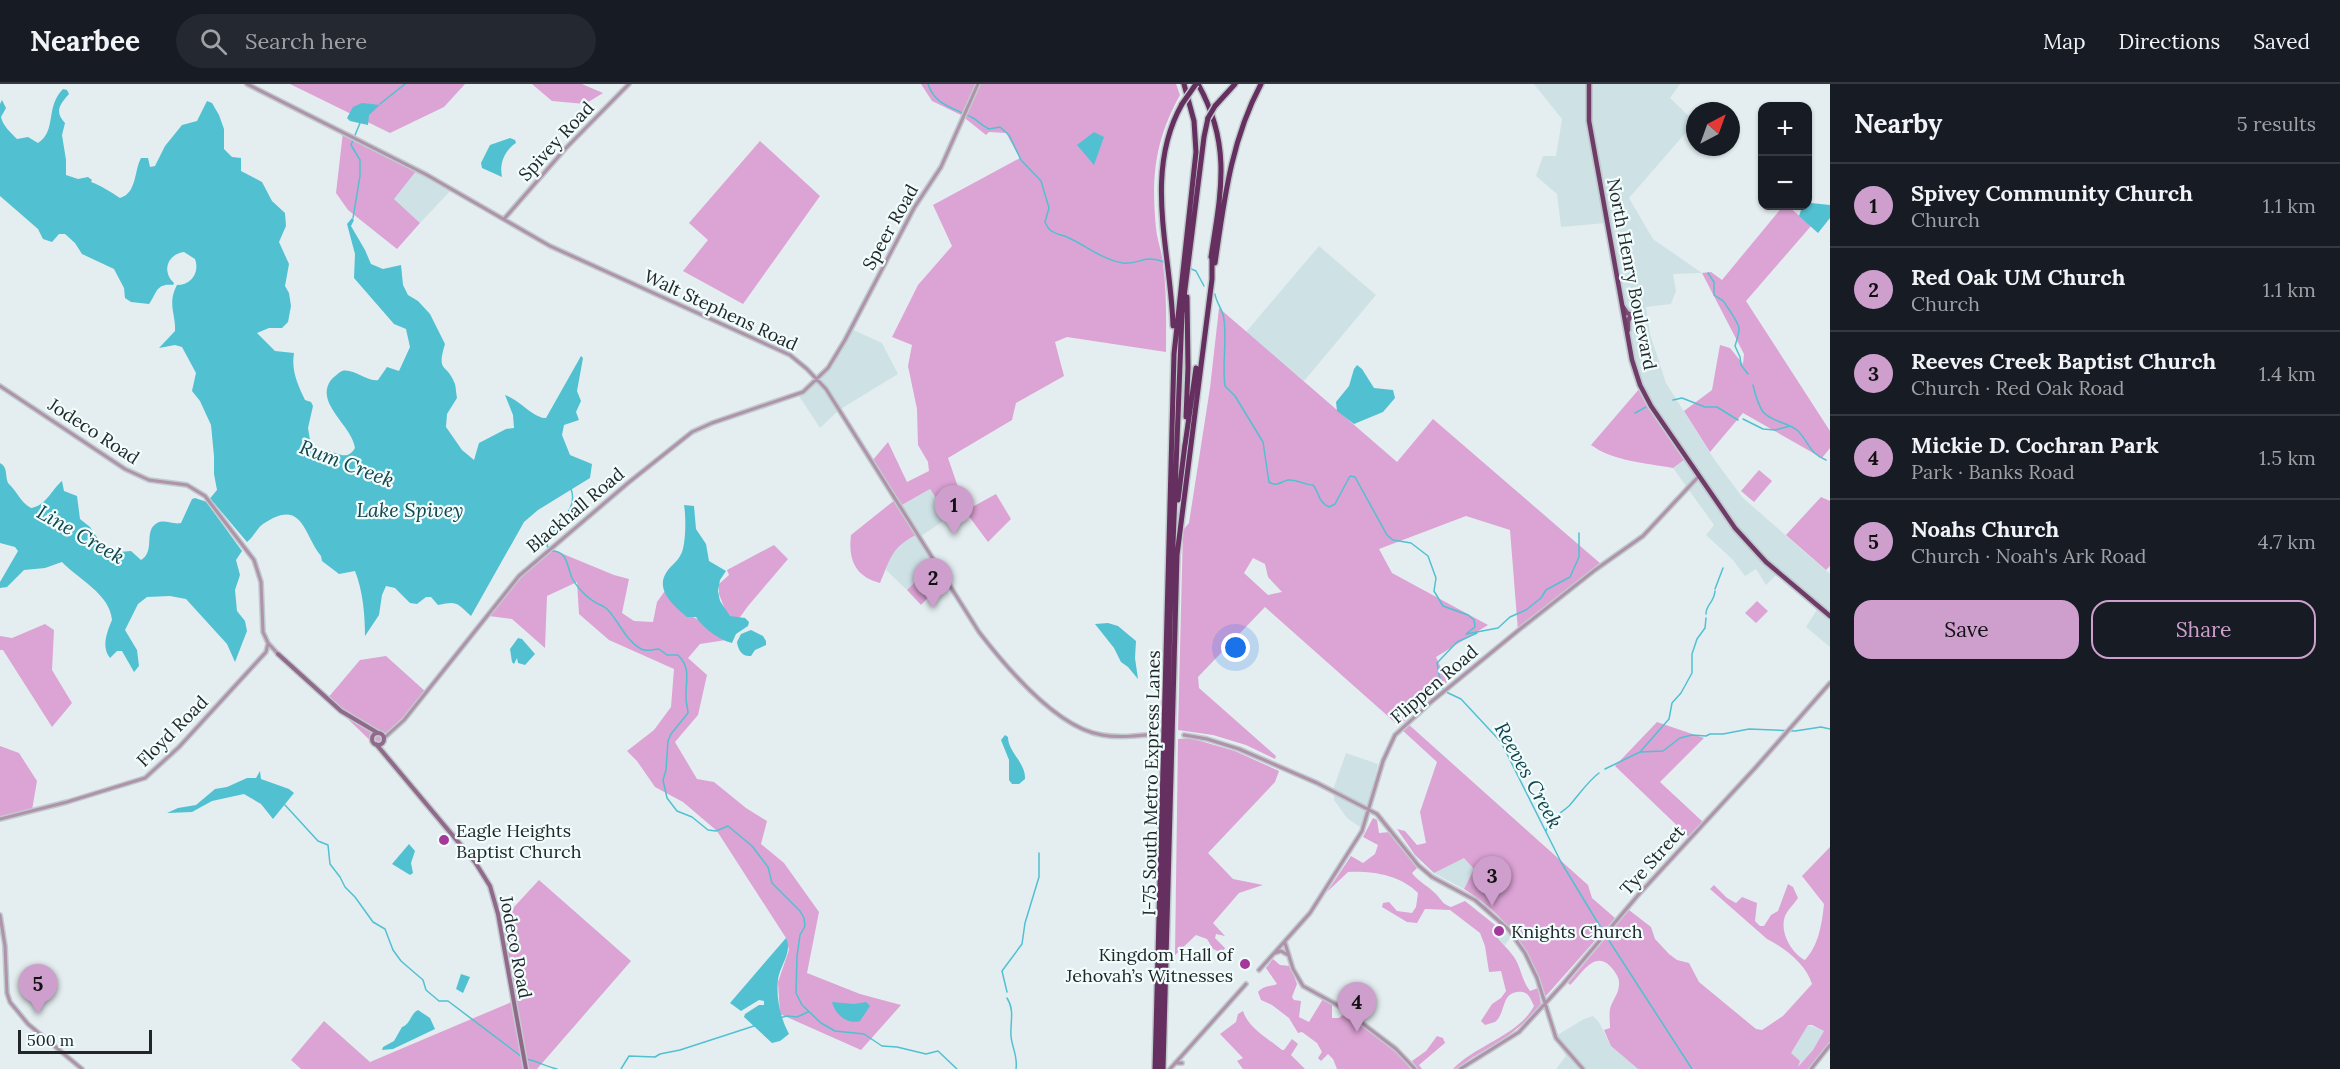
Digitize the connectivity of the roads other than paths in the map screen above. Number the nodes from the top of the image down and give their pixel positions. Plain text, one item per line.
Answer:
1 (247, 84) edge
2 (629, 84) edge
3 (978, 84) edge
4 (1184, 84) edge
5 (1197, 84) edge
6 (1235, 84) edge
7 (1261, 84) edge
8 (1589, 84) edge
9 (504, 219) junction
10 (1212, 254) junction
11 (1186, 255) junction
12 (1212, 279) junction
13 (1186, 280) junction
14 (1622, 306) junction
15 (1629, 339) junction
16 (1173, 354) junction
17 (817, 379) junction
18 (0, 386) edge
19 (1178, 417) junction
20 (1185, 445) junction
21 (1699, 476) junction
22 (1174, 535) junction
23 (1830, 616) edge
24 (268, 643) junction
25 (278, 654) joint
26 (1830, 683) edge
27 (354, 719) junction
28 (1154, 734) dead end
29 (1184, 735) dead end
30 (373, 737) junction
31 (381, 737) junction
32 (376, 744) junction
33 (388, 758) junction
34 (1372, 798) junction
35 (1358, 804) junction
36 (1369, 808) junction
37 (1366, 816) junction
38 (0, 819) edge
39 (0, 915) edge
40 (1284, 943) junction
41 (1274, 954) junction
42 (1289, 956) junction
43 (1259, 970) dead end
44 (1246, 984) dead end
45 (1545, 1003) junction
46 (1830, 1045) edge
47 (1182, 1063) dead end
48 (1174, 1064) junction
49 (82, 1069) edge
50 (526, 1069) edge
51 (1162, 1069) edge
52 (1415, 1069) edge
53 (1460, 1069) edge
54 (1583, 1069) edge
55 (1811, 1069) edge

1 - 9 street, Walt Stephens Road
2 - 9 street, Spivey Road
3 - 17 street, Speer Road
4 - 11 highway
5 - 10 highway
5 - 16 highway, bridge
6 - 11 highway, I-75 South Metro Express Lanes, bridge
7 - 12 highway
8 - 14 highway, North Henry Boulevard
9 - 17 street, Walt Stephens Road
10 - 12 highway
10 - 20 highway
11 - 13 highway, I-75 South Metro Express Lanes
11 - 16 highway
11 - 19 highway
12 - 51 highway
13 - 19 highway, I-75 South Metro Express Lanes
13 - 20 highway, I-75 South Metro Express Lanes
14 - 15 highway, North Henry Boulevard
14 - 15 main road
15 - 21 highway, North Henry Boulevard
16 - 51 highway
17 - 28 street, Walt Stephens Road
17 - 31 street, Blackhall Road
18 - 24 street, Jodeco Road
19 - 22 highway, I-75 South Metro Express Lanes
20 - 22 highway, I-75 South Metro Express Lanes
21 - 23 highway, North Henry Boulevard
21 - 34 street, Flippen Road
22 - 51 highway, I-75 South Metro Express Lanes
24 - 25 street
24 - 38 street, Floyd Road
25 - 27 main road
26 - 45 street, Tye Street
27 - 30 main road
27 - 31 main road
29 - 35 street
30 - 31 main road
30 - 32 main road, Jodeco Road
31 - 32 main road
31 - 33 main road, Jodeco Road
32 - 33 main road, Jodeco Road
33 - 50 main road, Jodeco Road
34 - 35 street
34 - 36 street, Flippen Road
35 - 36 street
35 - 37 street
36 - 37 street, Flippen Road
36 - 45 street
37 - 40 street, Flippen Road
39 - 49 street
40 - 41 street, Flippen Road
40 - 42 street
41 - 42 street
41 - 43 street, Flippen Road
42 - 52 street
44 - 48 street
45 - 53 street, Tye Street
45 - 54 street
46 - 55 street
47 - 48 street
48 - 51 street

